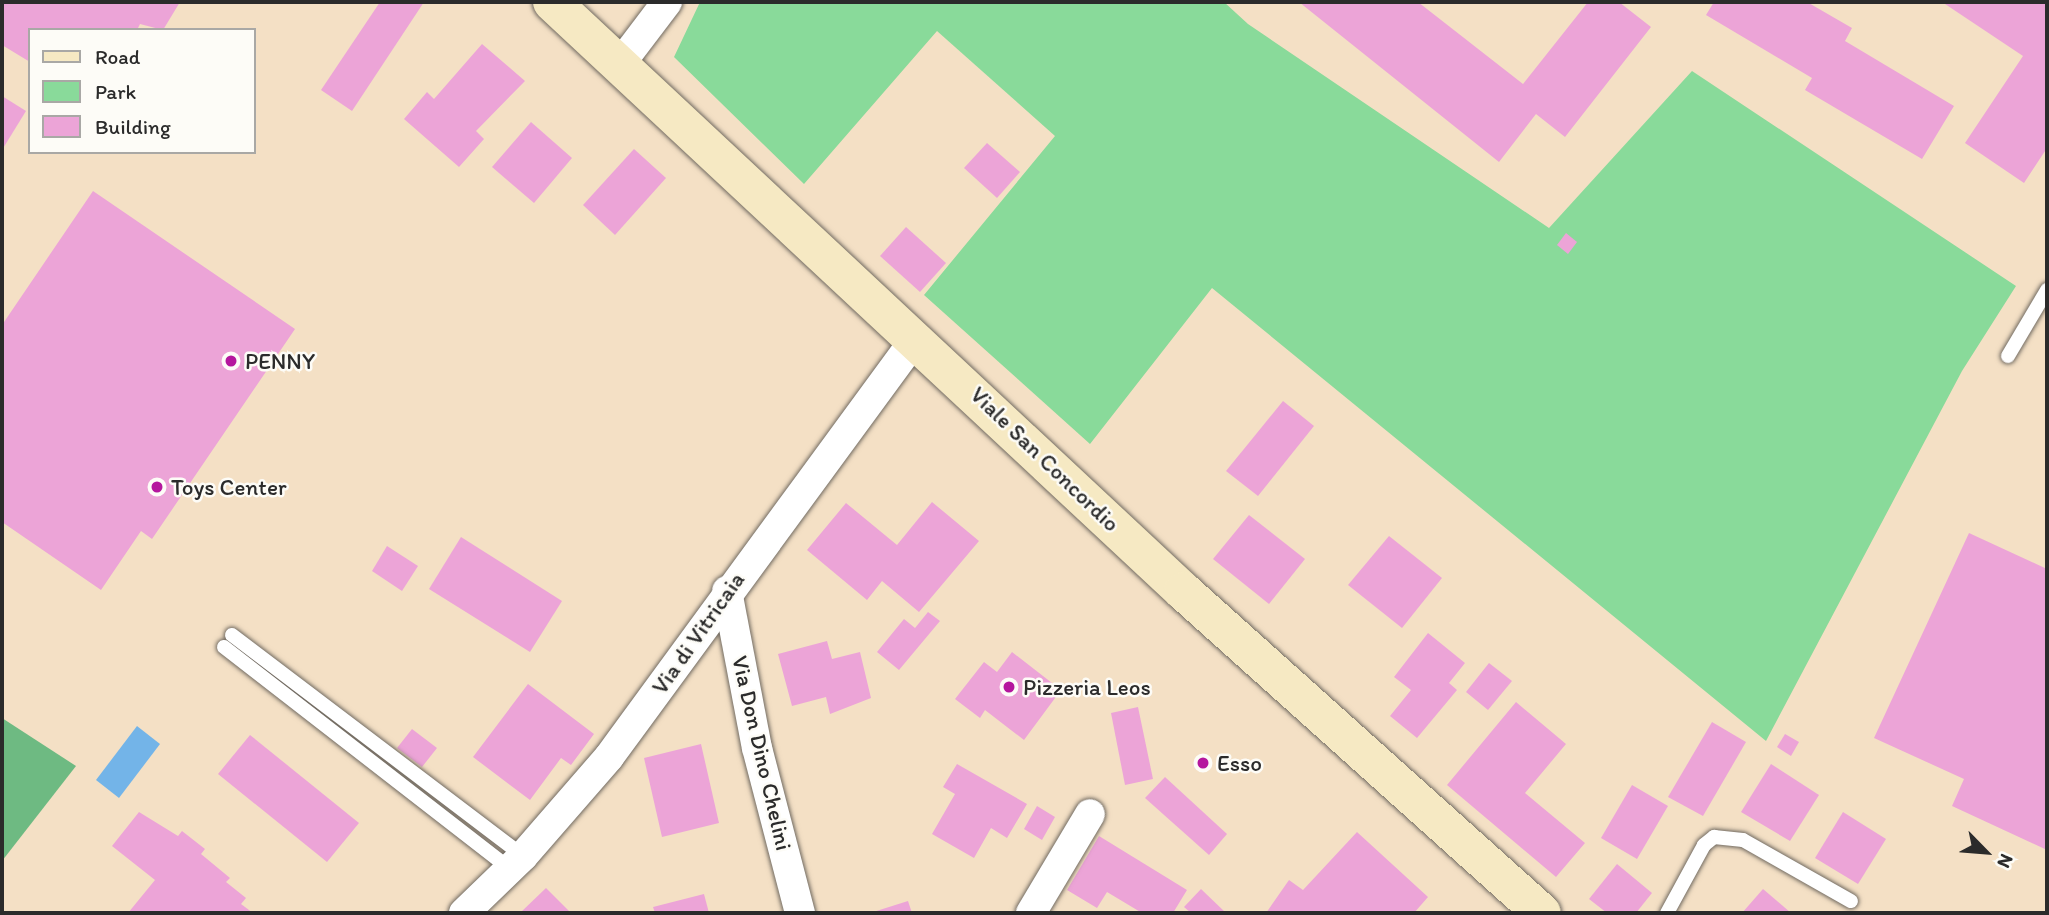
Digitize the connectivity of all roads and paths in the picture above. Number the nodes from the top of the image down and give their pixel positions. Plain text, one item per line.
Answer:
1 (552, 2) edge
2 (667, 2) edge
3 (620, 64) junction
4 (2047, 290) edge
5 (916, 338) junction
6 (2008, 356) dead end
7 (727, 591) junction
8 (228, 641) dead end
9 (1090, 814) dead end
10 (516, 863) junction
11 (1851, 901) dead end
12 (464, 913) edge
13 (800, 913) edge
14 (1031, 913) edge
15 (1542, 913) edge
16 (1667, 913) edge

1 - 3 main road, Viale San Concordio
2 - 3 street
3 - 5 main road, Viale San Concordio
4 - 6 lane
5 - 7 street, Via di Vitricaia
5 - 15 main road, Viale San Concordio
7 - 10 street, Via di Vitricaia
7 - 13 street, Via Don Dino Chelini
8 - 10 lane
9 - 14 street
10 - 12 street, Via di Vitricaia
11 - 16 lane

